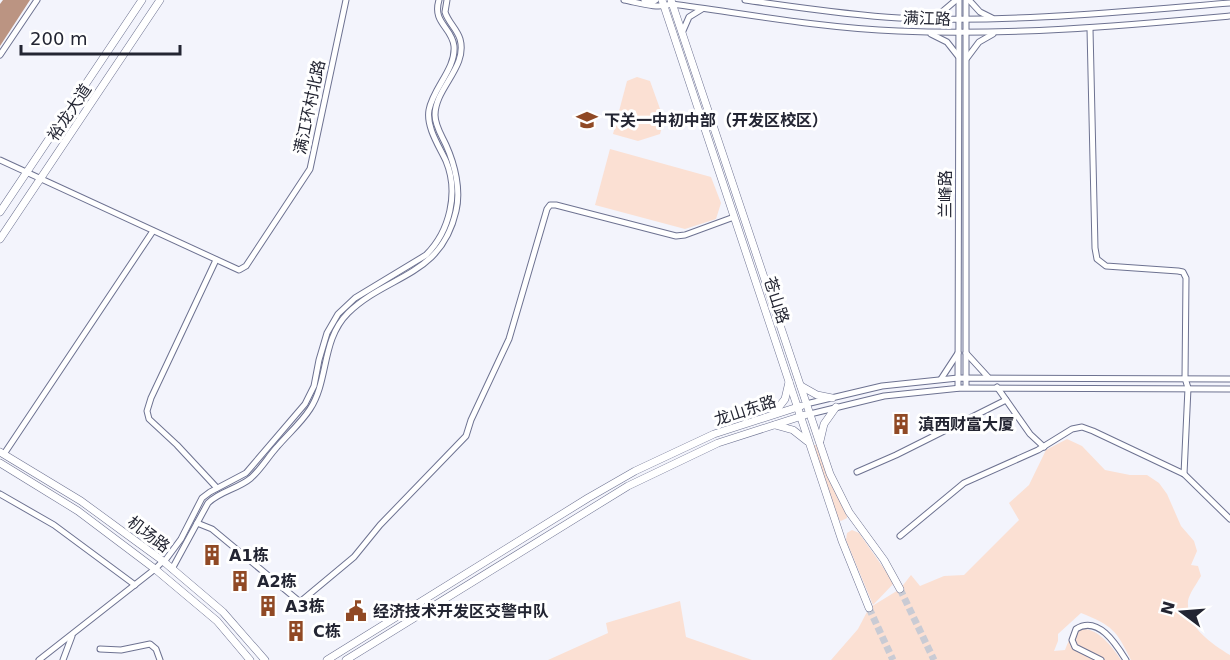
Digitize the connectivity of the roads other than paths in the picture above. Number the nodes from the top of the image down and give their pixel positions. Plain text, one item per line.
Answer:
1 (37, 0) edge
2 (142, 0) edge
3 (160, 0) edge
4 (346, 0) edge
5 (439, 0) edge
6 (447, 0) edge
7 (624, 0) edge
8 (644, 0) edge
9 (656, 0) edge
10 (745, 0) edge
11 (796, 0) edge
12 (957, 0) edge
13 (968, 0) edge
14 (667, 2) edge
15 (1230, 3) edge
16 (798, 7) junction
17 (705, 8) junction
18 (1230, 16) edge
19 (922, 19) junction
20 (959, 19) junction
21 (967, 19) junction
22 (996, 19) junction
23 (1090, 29) junction
24 (921, 32) junction
25 (959, 33) junction
26 (967, 33) junction
27 (995, 33) junction
28 (682, 34) junction
29 (0, 55) edge
30 (959, 59) junction
31 (967, 59) junction
32 (445, 143) junction
33 (438, 146) junction
34 (0, 160) edge
35 (27, 172) junction
36 (41, 178) junction
37 (0, 212) edge
38 (734, 217) junction
39 (153, 231) junction
40 (0, 239) edge
41 (435, 250) junction
42 (216, 260) junction
43 (958, 352) junction
44 (966, 353) junction
45 (788, 377) junction
46 (988, 377) junction
47 (958, 378) junction
48 (966, 378) junction
49 (1185, 378) junction
50 (941, 379) junction
51 (1230, 379) edge
52 (800, 386) junction
53 (966, 387) junction
54 (997, 387) junction
55 (958, 388) junction
56 (1188, 388) junction
57 (1230, 389) edge
58 (832, 398) junction
59 (1006, 400) junction
60 (806, 404) junction
61 (798, 407) junction
62 (836, 407) junction
63 (810, 414) junction
64 (770, 415) junction
65 (801, 416) junction
66 (770, 425) junction
67 (819, 444) junction
68 (810, 445) junction
69 (1044, 447) junction
70 (2, 453) edge
71 (0, 463) edge
72 (857, 472) dead end
73 (1184, 474) junction
74 (217, 488) junction
75 (0, 494) edge
76 (1230, 519) edge
77 (197, 523) junction
78 (900, 536) dead end
79 (164, 562) junction
80 (155, 569) junction
81 (172, 569) junction
82 (135, 585) junction
83 (900, 589) tunnel mouth
84 (869, 608) tunnel mouth
85 (72, 634) junction
86 (100, 649) dead end
87 (39, 660) edge
88 (63, 660) edge
89 (160, 660) edge
90 (250, 660) edge
91 (265, 660) edge
92 (327, 660) edge
93 (346, 660) edge
94 (1101, 660) edge
95 (1126, 660) edge

1 - 29 street
2 - 35 main road, 裕龙大道
3 - 36 main road, 裕龙大道
4 - 42 street, 满江环村北路
5 - 33 street
6 - 32 street
7 - 14 street, 满江路
8 - 9 street
10 - 16 street, 满江路
11 - 16 street
12 - 19 street
12 - 20 street, 兰峰路
13 - 21 street, 兰峰路
13 - 22 street
14 - 17 street, 满江路
14 - 28 main road, 苍山路
14 - 38 main road, 苍山路
15 - 22 street, 满江路
16 - 19 street, 满江路
17 - 24 street, 满江路
17 - 28 street
18 - 23 street, 满江路
19 - 20 street, 满江路
20 - 21 street, 满江路
20 - 25 street, 兰峰路
21 - 22 street, 满江路
21 - 26 street, 兰峰路
23 - 27 street, 满江路
23 - 49 street
24 - 25 street, 满江路
24 - 30 street
25 - 26 street, 满江路
25 - 30 street, 兰峰路
26 - 27 street, 满江路
26 - 31 street, 兰峰路
27 - 31 street
28 - 52 main road, 苍山路
30 - 43 street, 兰峰路
31 - 44 street, 兰峰路
32 - 33 street
32 - 41 street
33 - 41 street
34 - 35 street
35 - 36 street
35 - 37 main road, 裕龙大道
36 - 39 street
36 - 40 main road, 裕龙大道
38 - 45 main road, 苍山路
38 - 77 street
39 - 42 street
39 - 70 street
41 - 74 street
41 - 77 street
42 - 74 street
43 - 47 street, 兰峰路
43 - 50 street
44 - 46 street
44 - 48 street, 兰峰路
45 - 61 main road, 苍山路
45 - 64 main road
46 - 48 street, 龙山东路
46 - 49 street, 龙山东路
47 - 48 street, 龙山东路
47 - 50 street, 龙山东路
47 - 55 street, 兰峰路
48 - 53 street, 兰峰路
49 - 51 street, 龙山东路
49 - 56 street
50 - 58 street, 龙山东路
52 - 58 main road
52 - 60 main road, 苍山路
53 - 54 street, 龙山东路
53 - 55 street, 龙山东路
54 - 56 street, 龙山东路
54 - 59 street
55 - 62 street, 龙山东路
56 - 57 street, 龙山东路
56 - 73 street
58 - 60 street, 龙山东路
59 - 69 street
59 - 72 street
60 - 61 main road, 龙山东路
60 - 63 main road, 苍山路
61 - 64 main road, 龙山东路
61 - 65 main road, 苍山路
62 - 63 street, 龙山东路
62 - 67 main road
63 - 65 main road, 龙山东路
63 - 67 main road, 苍山路
64 - 92 main road, 龙山东路
65 - 66 main road, 龙山东路
65 - 68 main road, 苍山路
66 - 68 main road
66 - 93 main road, 龙山东路
67 - 83 main road, 苍山路
68 - 84 main road, 苍山路
69 - 73 street
69 - 78 street
70 - 79 main road, 机场路
71 - 80 main road, 机场路
73 - 76 street
74 - 79 street
75 - 82 street
77 - 81 street
79 - 80 street
79 - 81 main road, 机场路
80 - 82 street
80 - 90 main road, 机场路
81 - 91 main road, 机场路
82 - 85 street
85 - 87 street
85 - 88 street
86 - 89 street
94 - 95 street

